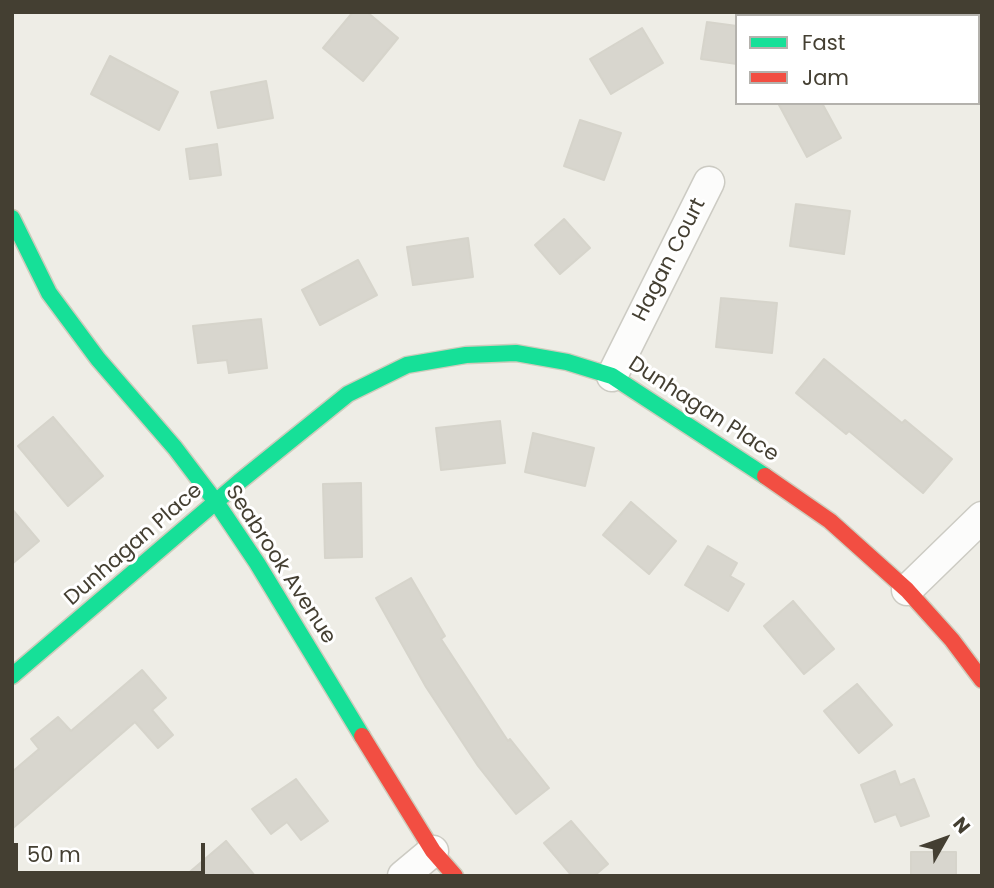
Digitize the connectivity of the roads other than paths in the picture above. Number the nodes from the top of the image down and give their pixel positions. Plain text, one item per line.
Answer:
1 (709, 182) dead end
2 (12, 218) edge
3 (612, 376) junction
4 (216, 502) junction
5 (982, 517) edge
6 (908, 590) junction
7 (12, 677) edge
8 (982, 680) edge
9 (433, 851) junction
10 (403, 876) edge
11 (455, 876) edge

1 - 3 street, Hagan Court
2 - 4 street, Seabrook Avenue
3 - 4 street, Dunhagan Place
3 - 6 street, Dunhagan Place
4 - 7 street, Dunhagan Place
4 - 9 street, Seabrook Avenue
5 - 6 street
6 - 8 street, Dunhagan Place
9 - 10 street
9 - 11 street, Seabrook Avenue

